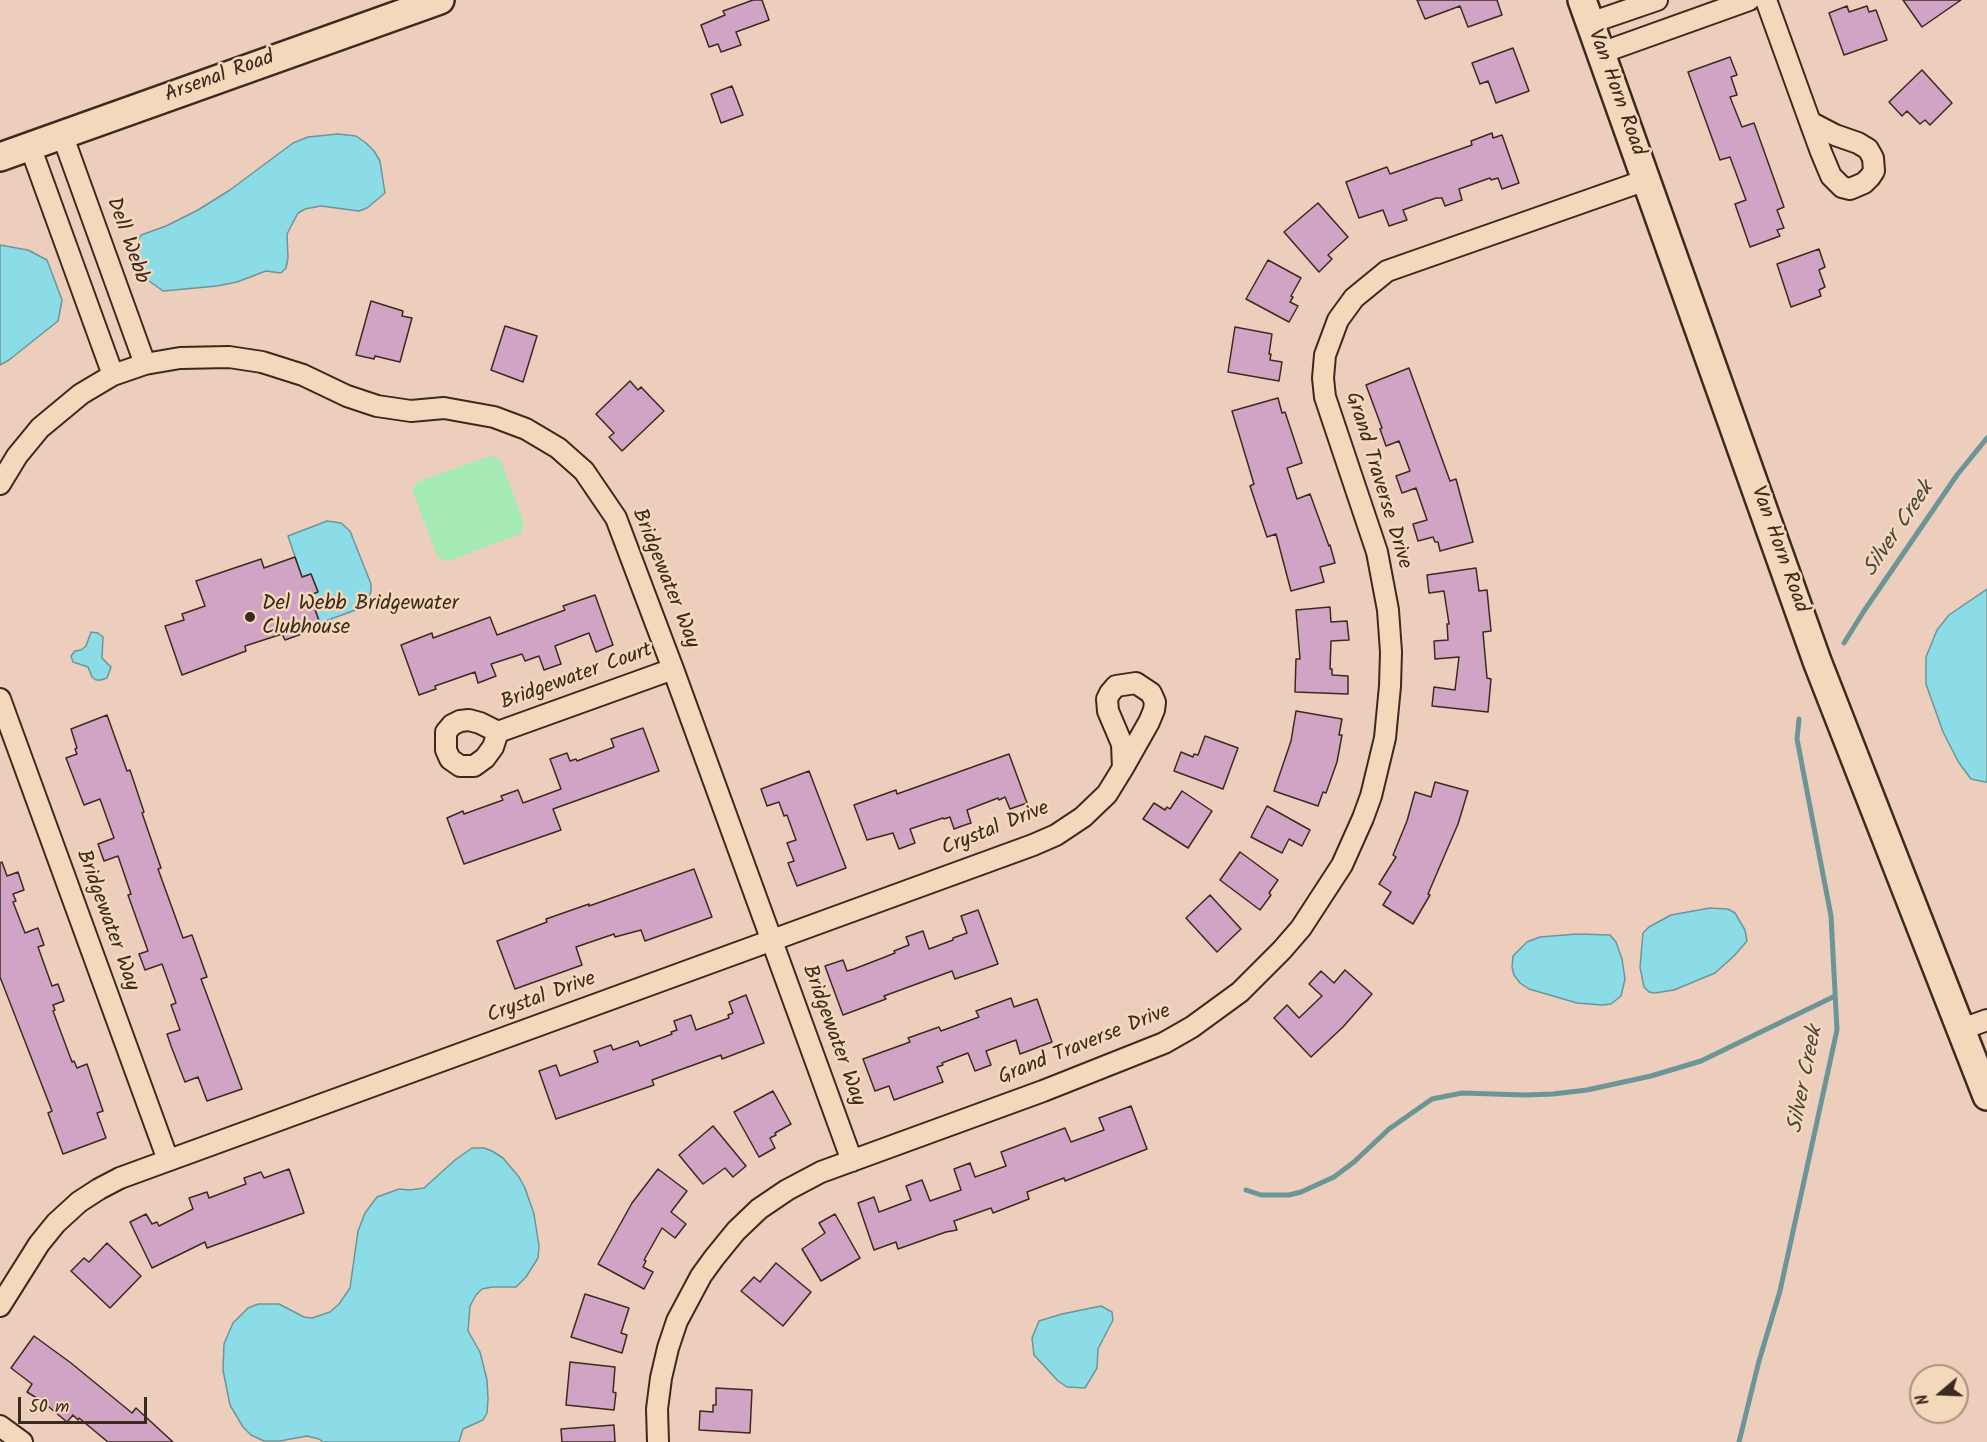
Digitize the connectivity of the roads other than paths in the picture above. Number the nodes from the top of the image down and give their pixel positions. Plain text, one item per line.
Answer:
1 (440, 0) edge
2 (1658, 0) edge
3 (1749, 0) edge
4 (1766, 0) edge
5 (1586, 11) edge
6 (1601, 53) junction
7 (1810, 122) dead end
8 (62, 134) junction
9 (30, 146) junction
10 (0, 157) edge
11 (1646, 180) junction
12 (145, 364) junction
13 (113, 375) junction
14 (0, 484) edge
15 (673, 669) junction
16 (0, 699) edge
17 (498, 732) dead end
18 (1123, 768) dead end
19 (772, 940) junction
20 (1975, 1025) edge
21 (1979, 1053) edge
22 (1987, 1096) edge
23 (168, 1160) junction
24 (852, 1161) junction
25 (0, 1306) edge
26 (0, 1426) edge
27 (22, 1442) edge
28 (658, 1442) edge

1 - 8 street, Arsenal Road
2 - 5 street
3 - 6 street
4 - 7 street
5 - 6 street, Van Horn Road
6 - 11 street, Van Horn Road
8 - 9 street, Arsenal Road
8 - 12 street, Dell Webb
9 - 10 street, Arsenal Road
9 - 13 street
11 - 20 street, Van Horn Road
11 - 24 street, Grand Traverse Drive
12 - 13 street, Bridgewater Way
12 - 15 street, Bridgewater Way
13 - 14 street, Bridgewater Way
15 - 17 street, Bridgewater Court
15 - 19 street, Bridgewater Way
16 - 23 street, Bridgewater Way
18 - 19 street, Crystal Drive
19 - 23 street, Crystal Drive
19 - 24 street, Bridgewater Way
20 - 21 street, Van Horn Road
21 - 22 street, Van Horn Road
23 - 25 street, Crystal Drive
24 - 28 street, Grand Traverse Drive
26 - 27 street

